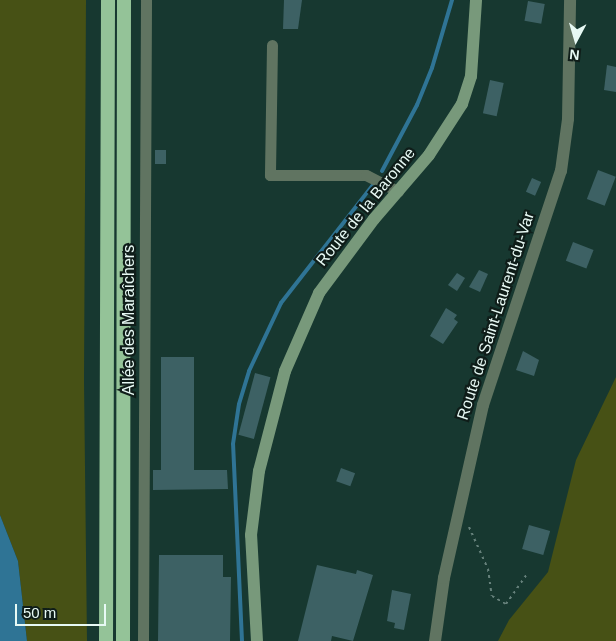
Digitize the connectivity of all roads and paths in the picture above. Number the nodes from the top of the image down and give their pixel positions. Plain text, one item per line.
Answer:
1 (108, 0) edge
2 (124, 0) edge
3 (146, 0) edge
4 (476, 0) edge
5 (570, 0) edge
6 (272, 46) dead end
7 (398, 191) junction
8 (469, 526) dead end
9 (526, 575) dead end
10 (106, 641) edge
11 (123, 641) edge
12 (143, 641) edge
13 (257, 641) edge
14 (435, 641) edge

1 - 10 highway
2 - 11 highway
3 - 12 street, Allée des Maraîchers
4 - 7 main road, Route de la Baronne
5 - 14 street, Route de Saint-Laurent-du-Var
6 - 7 street
7 - 13 main road, Route de la Baronne
8 - 9 path

